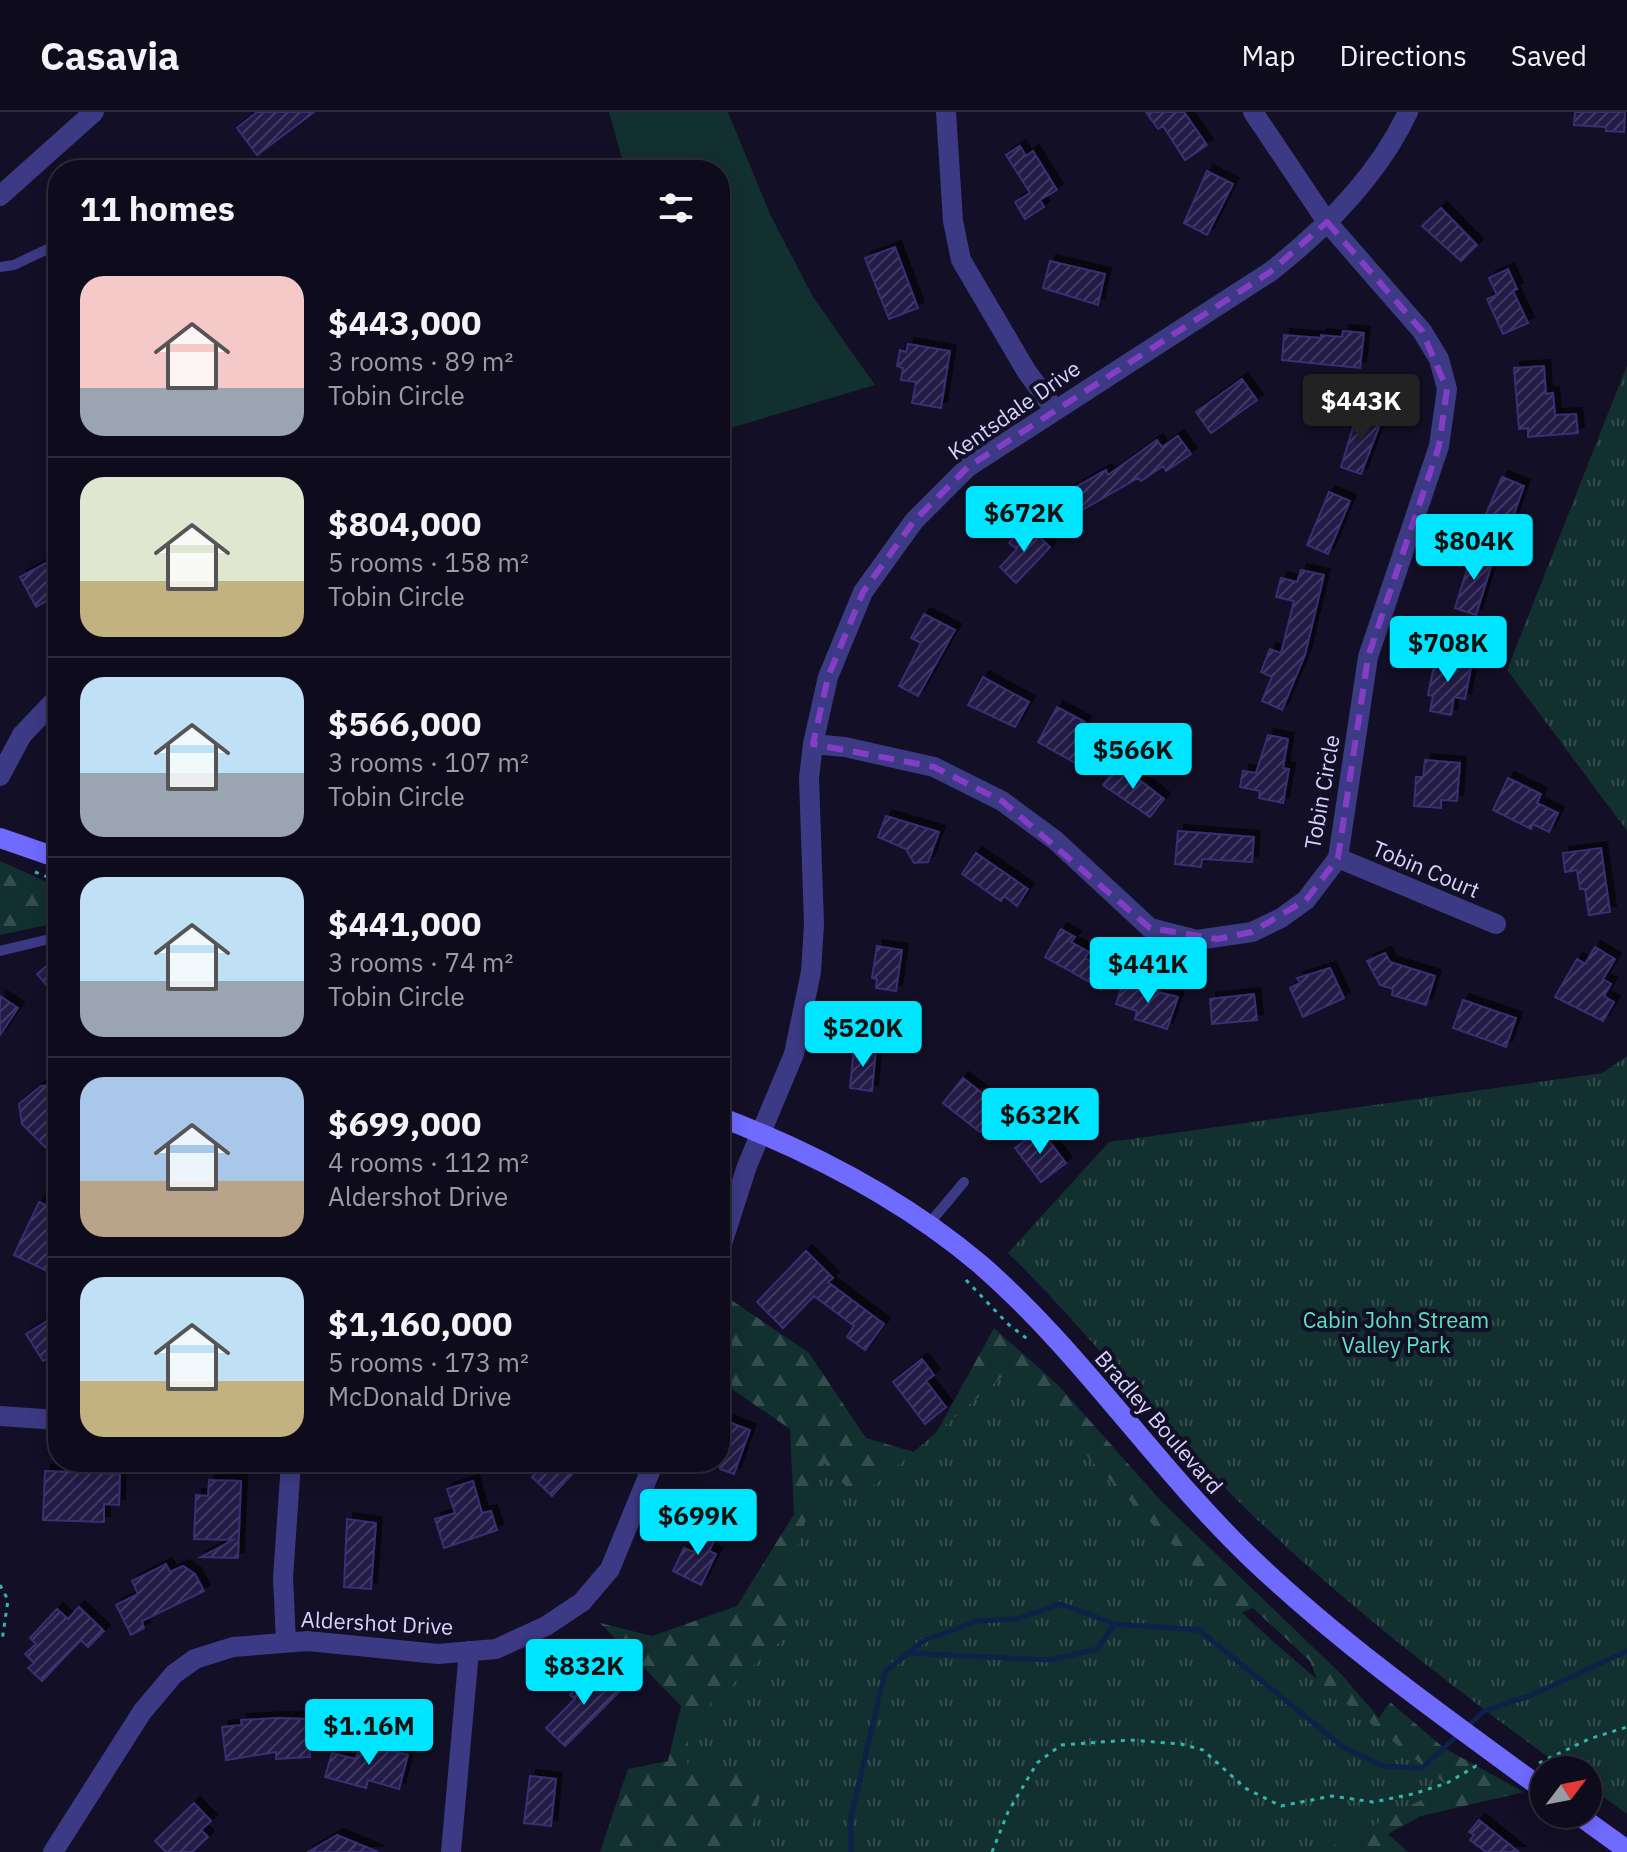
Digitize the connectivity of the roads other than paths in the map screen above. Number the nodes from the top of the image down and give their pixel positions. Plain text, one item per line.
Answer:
1 (94, 112) edge
2 (946, 112) edge
3 (1253, 112) edge
4 (1408, 112) edge
5 (0, 196) edge
6 (1327, 222) junction
7 (48, 249) edge
8 (0, 267) edge
9 (1054, 409) junction
10 (48, 708) edge
11 (813, 744) junction
12 (0, 776) edge
13 (0, 838) edge
14 (48, 855) edge
15 (1338, 858) junction
16 (1496, 924) dead end
17 (48, 939) edge
18 (0, 951) edge
19 (730, 1121) edge
20 (763, 1133) junction
21 (964, 1182) dead end
22 (730, 1219) edge
23 (928, 1225) junction
24 (0, 1416) edge
25 (48, 1419) edge
26 (290, 1472) edge
27 (650, 1472) edge
28 (286, 1642) junction
29 (469, 1651) junction
30 (1530, 1780) edge
31 (1596, 1828) edge
32 (1627, 1850) edge
33 (53, 1852) edge
34 (451, 1852) edge

1 - 5 street
2 - 9 street
3 - 6 street, Tobin Circle
4 - 6 street, Kentsdale Drive
6 - 9 street, Kentsdale Drive
6 - 15 street, Tobin Circle
7 - 8 lane
9 - 11 street, Kentsdale Drive
10 - 12 street
11 - 15 street, Tobin Circle
11 - 20 street, Kentsdale Drive
13 - 14 main road
15 - 16 street, Tobin Court
17 - 18 lane
19 - 20 main road, Bradley Boulevard
20 - 22 street
20 - 23 main road, Bradley Boulevard
21 - 23 lane
23 - 30 main road, Bradley Boulevard
24 - 25 street
26 - 28 street
27 - 29 street, Aldershot Drive
28 - 29 street, Aldershot Drive
28 - 33 street, Aldershot Drive
29 - 34 street
31 - 32 main road

